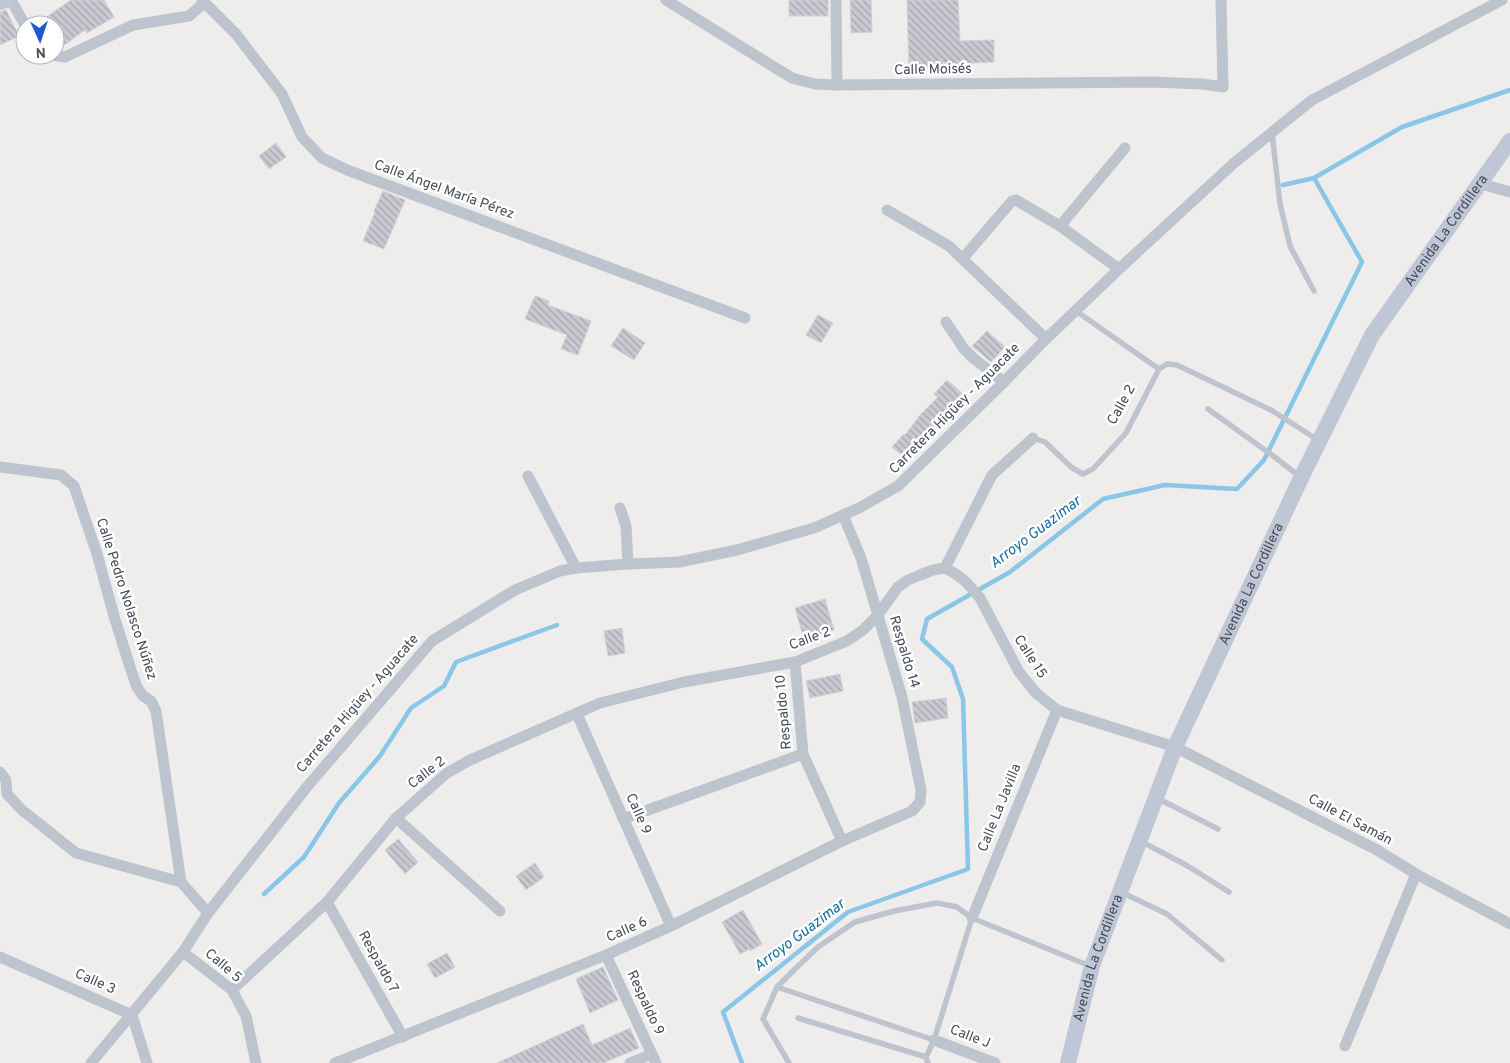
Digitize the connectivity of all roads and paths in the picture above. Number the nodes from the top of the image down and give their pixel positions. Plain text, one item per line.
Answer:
1 (6, 0) edge
2 (11, 0) edge
3 (666, 0) edge
4 (836, 0) edge
5 (1221, 0) edge
6 (1502, 0) edge
7 (203, 1) edge
8 (0, 2) edge
9 (19, 15) edge
10 (65, 57) edge
11 (837, 86) junction
12 (1272, 132) junction
13 (1508, 144) edge
14 (1125, 148) dead end
15 (1480, 184) junction
16 (1510, 192) edge
17 (887, 210) dead end
18 (1060, 226) junction
19 (963, 258) junction
20 (1119, 269) junction
21 (1314, 291) dead end
22 (1076, 311) junction
23 (745, 318) dead end
24 (946, 322) dead end
25 (1046, 339) junction
26 (1159, 369) junction
27 (1004, 382) junction
28 (1208, 409) dead end
29 (1033, 438) joint
30 (1320, 441) junction
31 (0, 467) edge
32 (528, 476) dead end
33 (1301, 478) junction
34 (620, 508) dead end
35 (843, 515) junction
36 (628, 564) junction
37 (576, 568) junction
38 (945, 568) junction
39 (877, 616) junction
40 (795, 662) junction
41 (1057, 710) junction
42 (577, 714) junction
43 (1175, 747) junction
44 (803, 754) junction
45 (0, 772) edge
46 (4, 794) edge
47 (1156, 798) junction
48 (920, 802) joint
49 (396, 818) junction
50 (623, 819) junction
51 (1218, 829) dead end
52 (842, 840) junction
53 (1139, 841) junction
54 (1416, 874) junction
55 (181, 882) junction
56 (1120, 891) junction
57 (1229, 892) dead end
58 (327, 902) junction
59 (500, 911) dead end
60 (208, 913) junction
61 (972, 918) junction
62 (1510, 924) edge
63 (671, 926) junction
64 (183, 952) junction
65 (606, 955) junction
66 (0, 957) edge
67 (1222, 960) dead end
68 (1092, 966) junction
69 (777, 987) junction
70 (232, 990) junction
71 (132, 1015) junction
72 (798, 1018) dead end
73 (402, 1036) junction
74 (934, 1040) junction
75 (1345, 1046) dead end
76 (654, 1059) edge
77 (927, 1060) edge
78 (91, 1063) edge
79 (147, 1063) edge
80 (256, 1063) edge
81 (335, 1063) edge
82 (630, 1063) edge
83 (789, 1063) edge
84 (995, 1063) edge
85 (1068, 1063) edge

1 - 8 main road
2 - 9 street
3 - 11 street, Calle Moisés
4 - 11 street
5 - 11 street, Calle Moisés
6 - 12 street, Carretera Higüey - Aguacate
7 - 10 street
7 - 23 street, Calle Ángel María Pérez
12 - 20 street, Carretera Higüey - Aguacate
12 - 21 lane
13 - 15 main road, Avenida La Cordillera
14 - 18 street
15 - 16 street
15 - 30 main road, Avenida La Cordillera
17 - 19 street
18 - 19 street
18 - 20 street
19 - 25 street
20 - 22 street, Carretera Higüey - Aguacate
22 - 25 street, Carretera Higüey - Aguacate
22 - 26 lane
24 - 27 street
25 - 27 street, Carretera Higüey - Aguacate
26 - 29 lane, Calle 2
26 - 30 lane
27 - 35 street, Carretera Higüey - Aguacate
28 - 33 lane
29 - 38 street, Calle 2
30 - 33 main road, Avenida La Cordillera
31 - 55 street, Calle Pedro Nolasco Núñez
32 - 37 street
33 - 43 main road, Avenida La Cordillera
34 - 36 street
35 - 36 street, Carretera Higüey - Aguacate
35 - 39 street, Respaldo 14
36 - 37 street, Carretera Higüey - Aguacate
37 - 60 street, Carretera Higüey - Aguacate
38 - 39 street, Calle 2
38 - 41 street, Calle 15
39 - 40 street, Calle 2
39 - 48 street, Respaldo 14
40 - 42 street, Calle 2
40 - 44 street, Respaldo 10
41 - 43 street, Calle 15
41 - 61 street, Calle La Javilla
42 - 49 street, Calle 2
42 - 50 street, Calle 9
43 - 47 main road, Avenida La Cordillera
43 - 54 street, Calle El Samán
44 - 50 street
44 - 52 street, Respaldo 10
45 - 46 street
46 - 55 street
47 - 51 lane
47 - 53 main road, Avenida La Cordillera
48 - 52 street, Calle 6
49 - 58 street, Calle 2
49 - 59 street
50 - 63 street, Calle 9
52 - 63 street, Calle 6
53 - 56 main road, Avenida La Cordillera
53 - 57 lane
54 - 62 street, Calle El Samán
54 - 75 street
55 - 60 street
56 - 67 lane
56 - 68 main road, Avenida La Cordillera
58 - 70 street, Calle 2
58 - 73 street, Respaldo 7
60 - 64 street, Carretera Higüey - Aguacate
61 - 68 lane
61 - 69 lane
61 - 74 lane
63 - 65 street, Calle 6
64 - 70 street, Calle 5
64 - 71 street, Carretera Higüey - Aguacate
65 - 73 street, Calle 6
65 - 76 street, Respaldo 9
66 - 71 street, Calle 3
68 - 85 main road, Avenida La Cordillera
69 - 74 lane
69 - 83 lane
70 - 80 street, Calle 5
71 - 78 street, Carretera Higüey - Aguacate
71 - 79 street
72 - 77 lane
73 - 81 street, Calle 6
74 - 77 lane
74 - 84 street, Calle J
76 - 82 street

